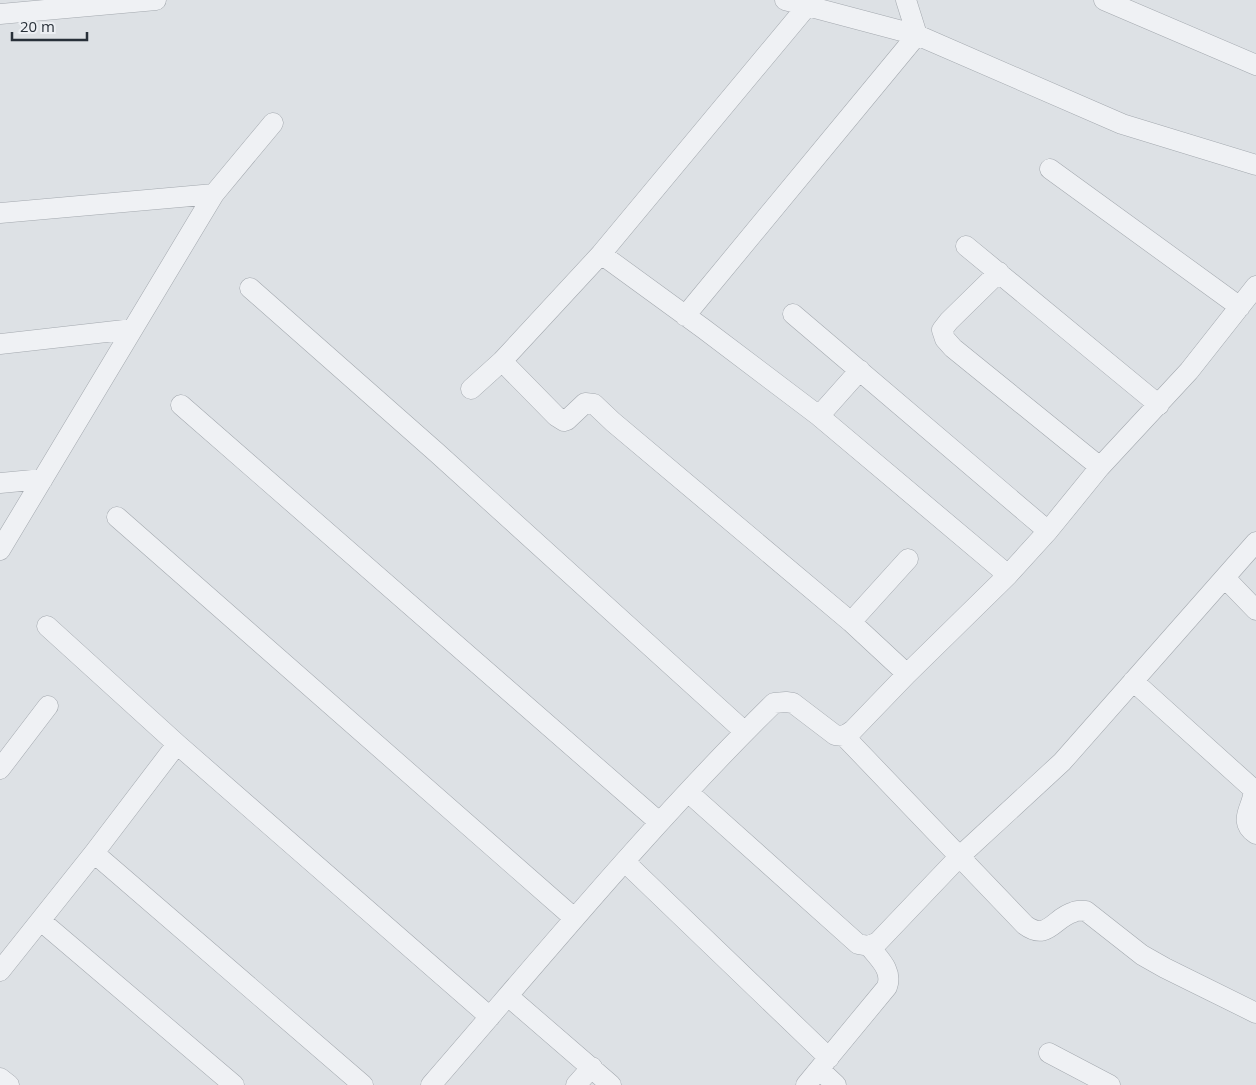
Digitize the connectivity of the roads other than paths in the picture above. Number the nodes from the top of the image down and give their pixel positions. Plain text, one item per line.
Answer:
1 (156, 0) edge
2 (785, 0) edge
3 (906, 0) edge
4 (1104, 0) edge
5 (808, 5) junction
6 (0, 14) edge
7 (917, 35) junction
8 (1256, 65) edge
9 (273, 123) dead end
10 (1256, 165) edge
11 (1050, 169) dead end
12 (214, 194) junction
13 (0, 214) edge
14 (966, 246) dead end
15 (601, 254) junction
16 (999, 272) junction
17 (1256, 286) edge
18 (250, 288) dead end
19 (1240, 307) junction
20 (793, 314) dead end
21 (685, 316) junction
22 (133, 329) junction
23 (0, 344) edge
24 (502, 361) junction
25 (860, 370) junction
26 (471, 389) dead end
27 (181, 405) dead end
28 (1159, 405) junction
29 (819, 416) junction
30 (1100, 467) junction
31 (43, 479) junction
32 (0, 483) edge
33 (117, 517) dead end
34 (1048, 531) junction
35 (1256, 542) edge
36 (0, 550) edge
37 (908, 559) dead end
38 (1008, 575) junction
39 (1225, 578) junction
40 (1256, 610) edge
41 (850, 622) junction
42 (48, 626) dead end
43 (907, 674) junction
44 (1133, 681) junction
45 (48, 706) dead end
46 (744, 732) junction
47 (844, 736) junction
48 (177, 744) junction
49 (0, 768) edge
50 (688, 792) junction
51 (659, 822) junction
52 (1256, 834) edge
53 (94, 853) junction
54 (959, 857) junction
55 (625, 862) junction
56 (574, 918) junction
57 (41, 920) junction
58 (869, 946) junction
59 (0, 971) edge
60 (508, 996) junction
61 (1256, 1013) edge
62 (490, 1017) junction
63 (1048, 1053) dead end
64 (824, 1064) junction
65 (592, 1067) junction
66 (0, 1078) edge
67 (8, 1085) edge
68 (234, 1085) edge
69 (363, 1085) edge
70 (431, 1085) edge
71 (576, 1085) edge
72 (611, 1085) edge
73 (806, 1085) edge
74 (836, 1085) edge
75 (1110, 1085) edge

1 - 6 street
2 - 5 street
3 - 7 street
4 - 8 street
5 - 7 street
5 - 15 street
7 - 10 street
7 - 21 street
9 - 12 street
11 - 19 street
12 - 13 street
12 - 22 street
14 - 16 street
15 - 21 street
15 - 24 street
16 - 28 street
16 - 30 street
17 - 19 street
18 - 46 street
19 - 28 street
20 - 25 street
21 - 29 street
22 - 23 street
22 - 31 street
24 - 26 street
24 - 41 street
25 - 29 street
25 - 34 street
27 - 51 street
28 - 30 street
29 - 38 street
30 - 34 street
31 - 32 street
31 - 36 street
33 - 56 street
34 - 38 street
35 - 39 street
37 - 41 street
38 - 43 street
39 - 40 street
39 - 44 street
41 - 43 street
42 - 48 street
43 - 47 street
44 - 52 street
44 - 54 street
45 - 49 street
46 - 47 street
46 - 50 street
47 - 54 street
48 - 53 street
48 - 62 street
50 - 51 street
50 - 58 street
51 - 55 street
53 - 57 street
53 - 69 street
54 - 58 street
54 - 61 street
55 - 56 street
55 - 64 street
56 - 60 street
57 - 59 street
57 - 68 street
58 - 64 street
60 - 62 street
60 - 65 street
62 - 70 street
63 - 75 street
64 - 73 street
64 - 74 street
65 - 71 street
65 - 72 street
66 - 67 street

